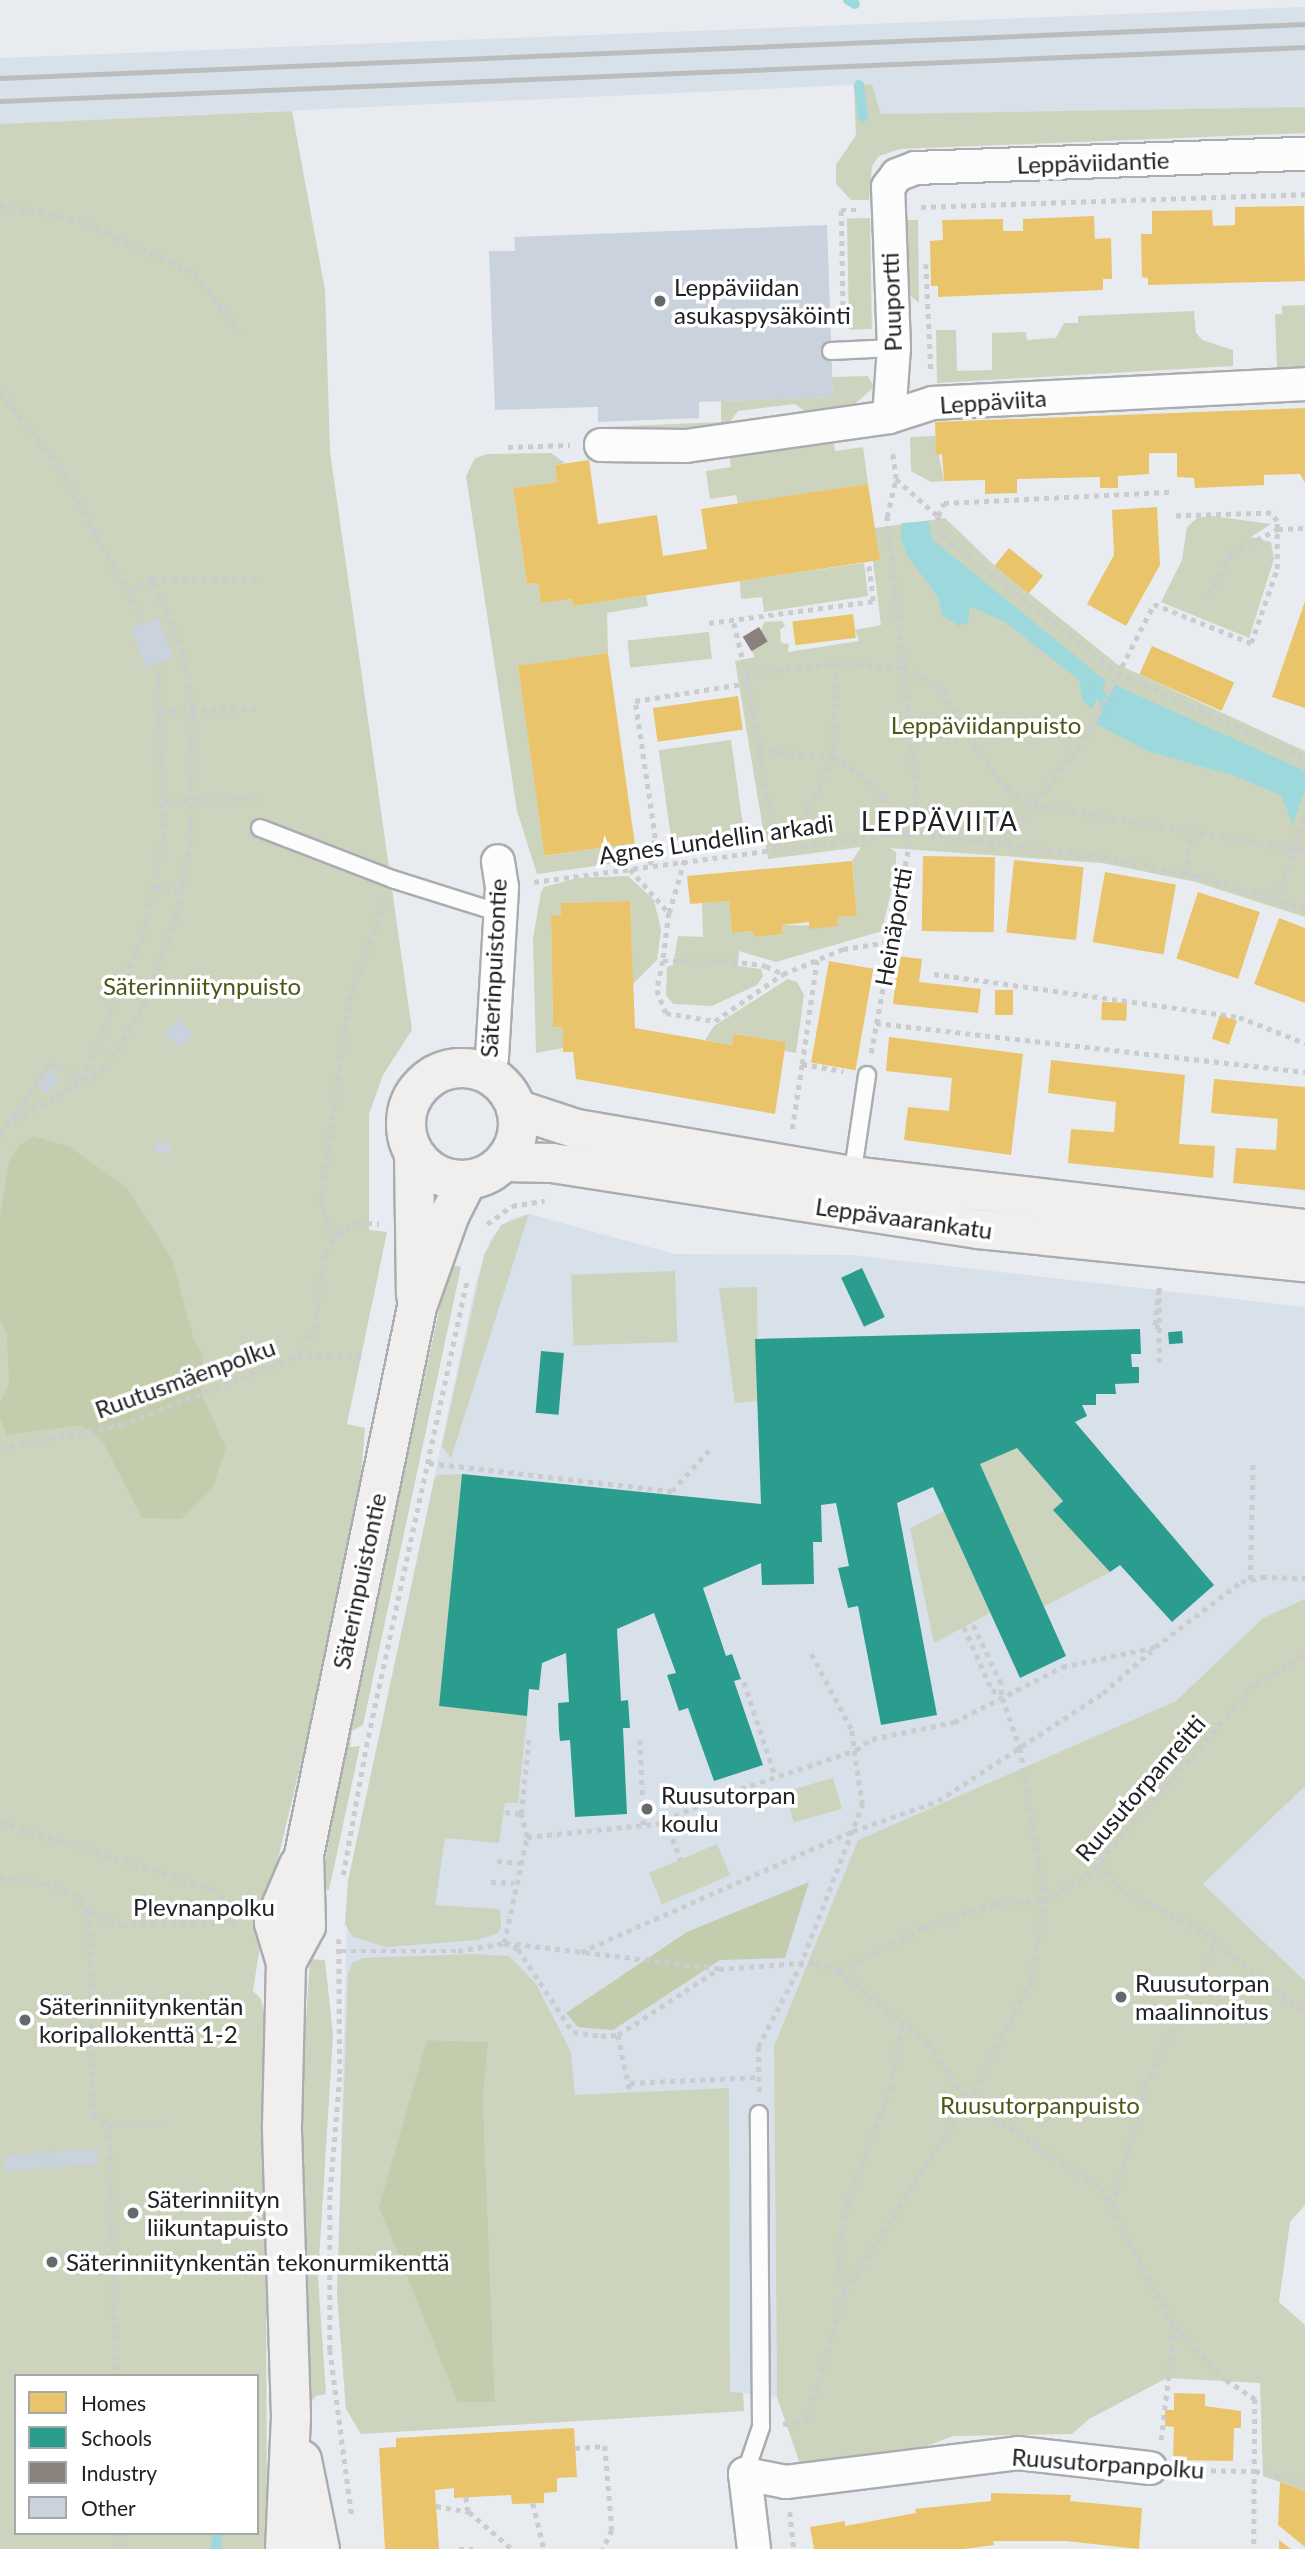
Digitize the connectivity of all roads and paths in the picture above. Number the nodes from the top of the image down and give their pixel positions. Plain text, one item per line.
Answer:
1 (1305, 154) edge
2 (1305, 194) edge
3 (888, 198) junction
4 (0, 205) edge
5 (923, 207) junction
6 (841, 210) dead end
7 (924, 221) dead end
8 (926, 261) dead end
9 (239, 330) dead end
10 (894, 348) junction
11 (838, 351) joint
12 (1305, 384) edge
13 (0, 392) edge
14 (933, 403) junction
15 (888, 417) junction
16 (601, 445) joint
17 (508, 447) dead end
18 (895, 479) junction
19 (1172, 492) dead end
20 (938, 516) junction
21 (1174, 516) dead end
22 (1305, 528) edge
23 (1278, 529) junction
24 (868, 562) dead end
25 (152, 579) junction
26 (259, 581) dead end
27 (130, 589) junction
28 (1209, 594) dead end
29 (143, 619) dead end
30 (709, 623) dead end
31 (734, 623) junction
32 (837, 664) junction
33 (158, 667) dead end
34 (903, 667) junction
35 (1117, 672) junction
36 (746, 673) junction
37 (748, 683) junction
38 (192, 709) junction
39 (259, 709) dead end
40 (161, 710) junction
41 (759, 750) junction
42 (833, 757) junction
43 (1305, 758) edge
44 (259, 798) dead end
45 (193, 800) junction
46 (163, 801) junction
47 (1032, 804) junction
48 (1305, 817) edge
49 (260, 828) dead end
50 (1191, 830) junction
51 (909, 832) junction
52 (1004, 843) junction
53 (775, 847) junction
54 (1295, 848) junction
55 (1305, 851) edge
56 (684, 861) junction
57 (650, 865) junction
58 (630, 868) junction
59 (1186, 874) junction
60 (392, 879) junction
61 (155, 886) junction
62 (500, 887) junction
63 (181, 891) junction
64 (1277, 898) junction
65 (1305, 909) edge
66 (669, 913) junction
67 (889, 942) junction
68 (818, 958) junction
69 (663, 961) junction
70 (934, 974) dead end
71 (783, 975) junction
72 (876, 1023) junction
73 (1305, 1043) edge
74 (802, 1064) junction
75 (1305, 1072) edge
76 (487, 1074) junction
77 (867, 1075) junction
78 (82, 1078) junction
79 (516, 1109) junction
80 (6, 1126) junction
81 (792, 1133) dead end
82 (0, 1135) edge
83 (414, 1154) junction
84 (504, 1162) junction
85 (467, 1181) junction
86 (850, 1194) junction
87 (560, 1203) dead end
88 (372, 1222) dead end
89 (1305, 1229) edge
90 (481, 1235) dead end
91 (331, 1243) junction
92 (1305, 1262) edge
93 (470, 1269) dead end
94 (1146, 1281) dead end
95 (1159, 1283) junction
96 (1173, 1284) dead end
97 (417, 1307) junction
98 (297, 1356) junction
99 (361, 1357) dead end
100 (1159, 1363) dead end
101 (0, 1448) edge
102 (709, 1450) dead end
103 (1253, 1461) dead end
104 (429, 1463) junction
105 (1305, 1578) edge
106 (1250, 1580) junction
107 (972, 1623) dead end
108 (964, 1627) dead end
109 (1155, 1647) junction
110 (810, 1652) dead end
111 (1305, 1655) edge
112 (744, 1682) dead end
113 (1001, 1695) junction
114 (529, 1737) dead end
115 (640, 1740) dead end
116 (856, 1750) junction
117 (1020, 1750) junction
118 (775, 1775) junction
119 (505, 1812) dead end
120 (521, 1814) junction
121 (665, 1820) junction
122 (0, 1822) edge
123 (645, 1825) junction
124 (853, 1831) junction
125 (527, 1837) junction
126 (681, 1860) dead end
127 (497, 1861) dead end
128 (519, 1863) junction
129 (1098, 1865) junction
130 (0, 1877) edge
131 (491, 1882) dead end
132 (514, 1883) junction
133 (341, 1884) dead end
134 (1044, 1901) junction
135 (90, 1912) junction
136 (231, 1922) junction
137 (306, 1926) junction
138 (1216, 1941) junction
139 (504, 1943) junction
140 (341, 1951) junction
141 (580, 1952) junction
142 (800, 1966) junction
143 (719, 1969) junction
144 (838, 1971) junction
145 (1305, 2014) edge
146 (902, 2022) junction
147 (618, 2035) junction
148 (759, 2077) junction
149 (630, 2083) junction
150 (629, 2092) dead end
151 (968, 2101) junction
152 (759, 2114) joint
153 (164, 2124) dead end
154 (109, 2125) junction
155 (1112, 2207) junction
156 (844, 2292) junction
157 (1174, 2327) junction
158 (116, 2374) edge
159 (1161, 2409) dead end
160 (291, 2417) junction
161 (778, 2424) dead end
162 (575, 2448) dead end
163 (1150, 2468) joint
164 (1255, 2471) junction
165 (745, 2474) junction
166 (1305, 2483) edge
167 (466, 2497) dead end
168 (533, 2503) dead end
169 (436, 2506) dead end
170 (468, 2512) junction
171 (353, 2522) dead end
172 (285, 2549) edge
173 (320, 2549) edge
174 (459, 2549) edge
175 (473, 2549) edge
176 (512, 2549) edge
177 (544, 2549) edge
178 (603, 2549) edge
179 (754, 2549) edge
180 (1254, 2549) edge

1 - 3 street, Leppäviidantie
2 - 5 path
3 - 5 path
3 - 10 street, Puuportti
4 - 9 path
5 - 7 path
6 - 11 path
8 - 14 path
10 - 11 lane
10 - 15 street, Puuportti
12 - 14 street, Leppäviita
13 - 27 path
14 - 15 street, Leppäviita
15 - 16 street, Leppäviita
15 - 18 path, Heinäportti
16 - 17 path
18 - 20 path
18 - 34 path, Heinäportti
19 - 20 path
20 - 35 path
21 - 23 path
22 - 23 path
23 - 28 path
23 - 35 path
24 - 31 path
25 - 26 path
25 - 27 path
25 - 38 path
27 - 29 path
30 - 31 path
31 - 36 path
32 - 34 path
32 - 36 path
32 - 42 path
33 - 40 path
34 - 47 path
34 - 51 path, Heinäportti
35 - 43 path
35 - 47 path
36 - 37 path
37 - 41 path
37 - 57 path
38 - 39 path
38 - 40 path
38 - 45 path
40 - 46 path
41 - 42 path
41 - 53 path
42 - 51 path
42 - 53 path
44 - 45 path
45 - 46 path
45 - 63 path
46 - 61 path
47 - 50 path
47 - 52 path
48 - 54 path
49 - 60 lane
50 - 54 path
50 - 59 path
51 - 52 path, Agnes Lundellin arkadi
51 - 53 path, Agnes Lundellin arkadi
51 - 67 path, Heinäportti
52 - 59 path, Agnes Lundellin arkadi
53 - 56 path, Agnes Lundellin arkadi
54 - 55 path
54 - 64 path
56 - 57 path, Agnes Lundellin arkadi
56 - 66 path
57 - 58 path, Agnes Lundellin arkadi
58 - 62 path, Agnes Lundellin arkadi
58 - 66 path
59 - 64 path, Agnes Lundellin arkadi
60 - 62 lane
60 - 91 path
61 - 63 path
61 - 78 path
62 - 76 street, Säterinpuistontie
63 - 78 path
64 - 65 path, Agnes Lundellin arkadi
66 - 69 path
67 - 68 path
67 - 72 path, Heinäportti
68 - 71 path
68 - 74 path
69 - 71 path
69 - 71 path
70 - 73 path
72 - 75 path
72 - 77 path, Heinäportti
74 - 77 path
74 - 81 path
76 - 79 main road
76 - 83 main road
77 - 86 lane
78 - 80 path
78 - 80 path
79 - 84 main road
79 - 86 main road, Leppävaarankatu
80 - 82 path
83 - 85 main road
83 - 97 main road, Säterinpuistontie
84 - 85 main road
84 - 86 main road, Leppävaarankatu
85 - 97 main road, Säterinpuistontie
86 - 89 main road, Leppävaarankatu
86 - 92 main road, Leppävaarankatu
87 - 90 path
88 - 91 path
91 - 98 path, Ruutusmäenpolku
93 - 104 path
94 - 95 path
95 - 96 path
95 - 100 path
97 - 137 main road, Säterinpuistontie
98 - 99 path
98 - 101 path, Ruutusmäenpolku
102 - 104 path
103 - 106 path
104 - 133 path
105 - 106 path
106 - 109 path
107 - 113 path
108 - 113 path
109 - 113 path
109 - 117 path
110 - 116 path
111 - 129 path, Ruusutorpanreitti
112 - 118 path
113 - 116 path
113 - 117 path
114 - 120 path
115 - 123 path
116 - 118 path
116 - 124 path
117 - 124 path
117 - 134 path
118 - 121 path
119 - 120 path
120 - 125 path
121 - 123 path
121 - 126 path
122 - 136 path
123 - 125 path
124 - 141 path
124 - 142 path
125 - 128 path
127 - 128 path
128 - 132 path
129 - 134 path, Ruusutorpanreitti
129 - 138 path
130 - 135 path, Plevnanpolku
131 - 132 path
132 - 139 path
134 - 144 path
134 - 151 path
135 - 136 path, Plevnanpolku
135 - 154 path
136 - 137 path, Plevnanpolku
137 - 140 path
137 - 160 main road
138 - 145 path
138 - 155 path
139 - 140 path
139 - 141 path
139 - 147 path
140 - 171 path
141 - 143 path
142 - 143 path
142 - 144 path
142 - 148 path
143 - 147 path
144 - 146 path
146 - 151 path
146 - 156 path
147 - 149 path
148 - 149 path
148 - 152 path
149 - 150 path
151 - 155 path
151 - 156 path
152 - 165 lane
153 - 154 path
154 - 158 path
155 - 157 path
156 - 161 path
157 - 159 path
157 - 164 path
160 - 172 main road
160 - 173 main road
162 - 178 path
163 - 164 path, Ruusutorpanpolku
163 - 165 street, Ruusutorpanpolku
164 - 166 path, Ruusutorpanpolku
164 - 180 path
165 - 179 street
167 - 170 path
168 - 177 path
169 - 170 path
170 - 176 path
174 - 175 path

